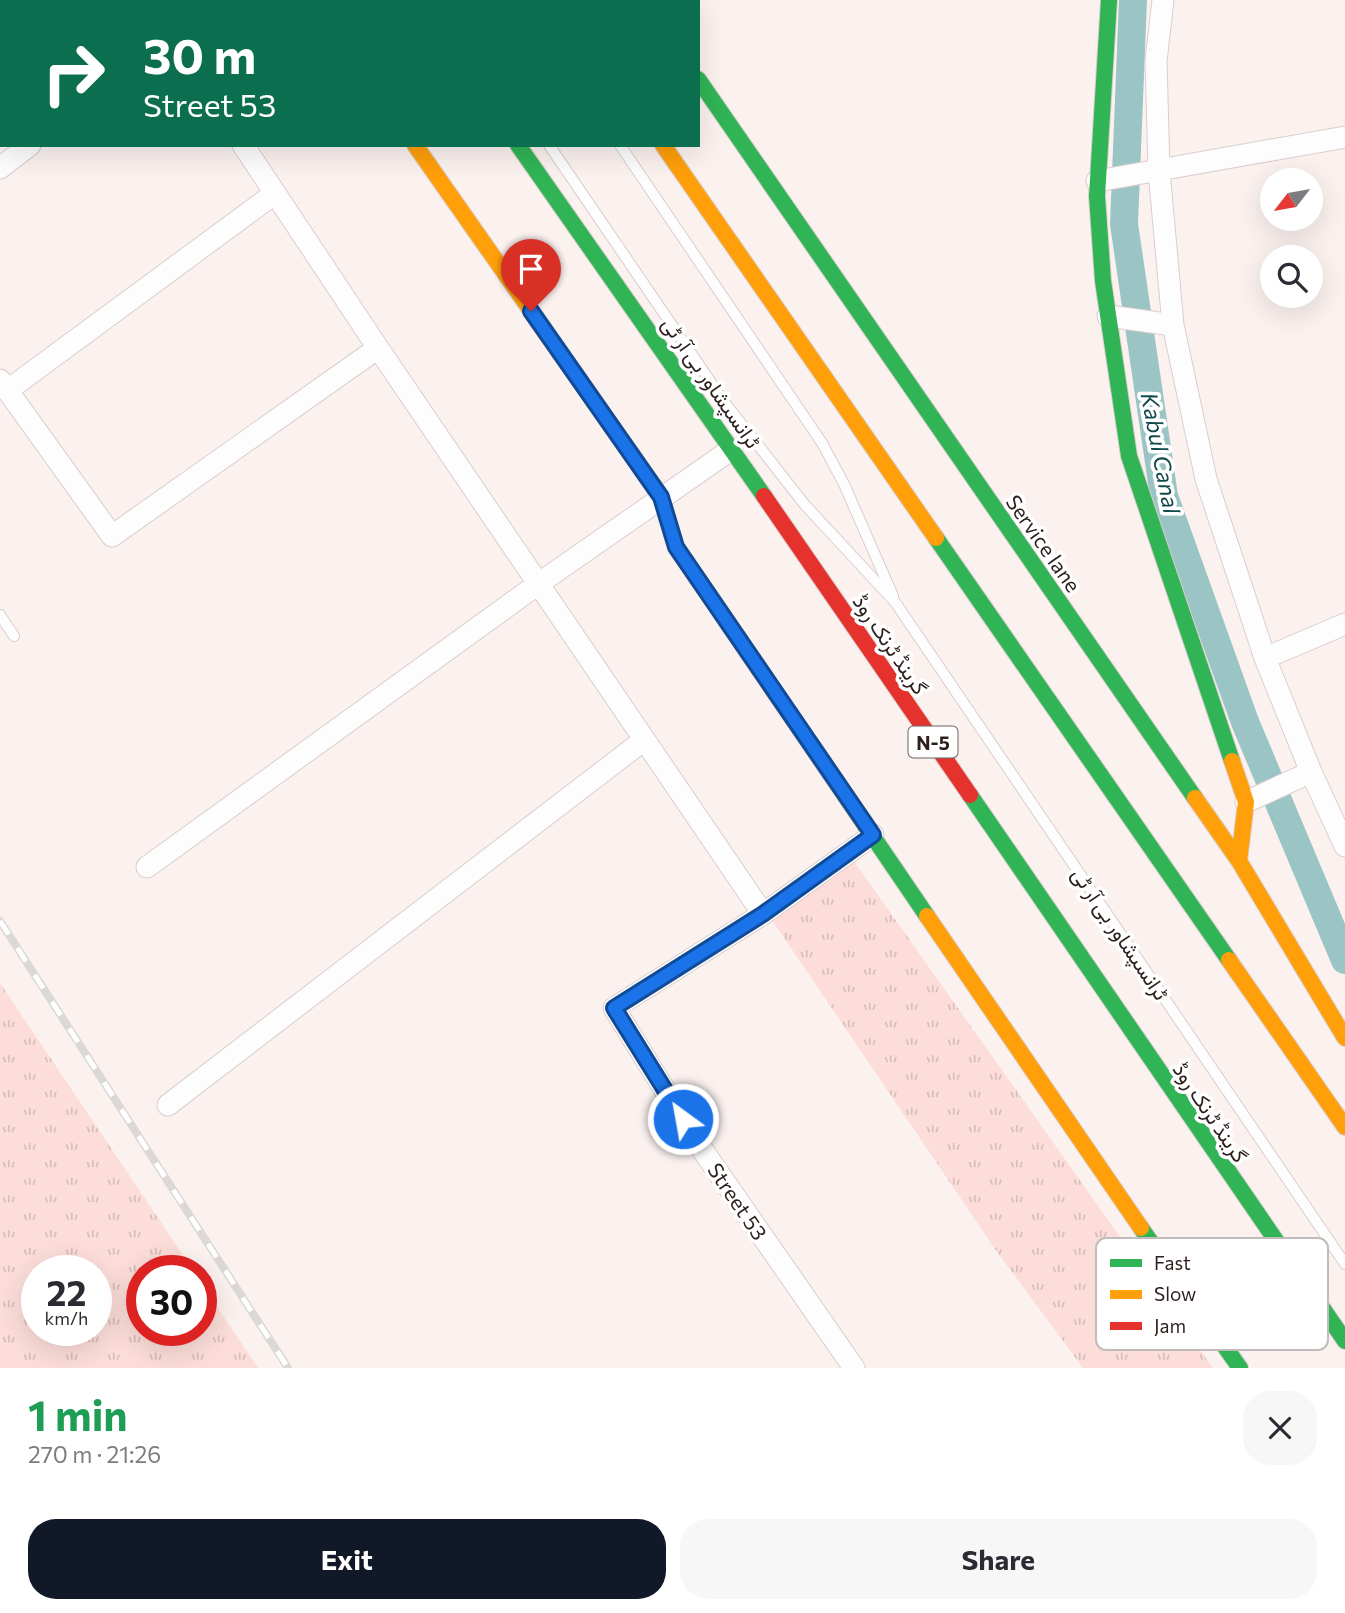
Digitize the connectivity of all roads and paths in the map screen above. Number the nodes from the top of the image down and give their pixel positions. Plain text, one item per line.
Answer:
1 (1109, 0) edge
2 (1163, 0) edge
3 (700, 82) edge
4 (1345, 137) edge
5 (27, 147) edge
6 (244, 147) edge
7 (416, 147) edge
8 (519, 147) edge
9 (551, 147) edge
10 (621, 147) edge
11 (664, 147) edge
12 (0, 168) edge
13 (1155, 172) junction
14 (1102, 181) junction
15 (274, 194) junction
16 (1115, 317) junction
17 (1169, 324) junction
18 (378, 348) junction
19 (4, 385) edge
20 (732, 449) junction
21 (661, 497) junction
22 (538, 584) junction
23 (895, 602) junction
24 (0, 615) edge
25 (1345, 624) edge
26 (14, 636) dead end
27 (1265, 659) junction
28 (643, 740) junction
29 (1304, 776) junction
30 (1254, 798) junction
31 (873, 835) junction
32 (1345, 846) edge
33 (1238, 861) junction
34 (146, 866) dead end
35 (763, 914) junction
36 (1345, 1038) edge
37 (168, 1105) dead end
38 (1345, 1127) edge
39 (1150, 1238) edge
40 (1272, 1238) edge
41 (1327, 1238) edge
42 (1328, 1239) edge
43 (1345, 1264) edge
44 (1328, 1296) edge
45 (1335, 1299) dead end
46 (1328, 1317) edge
47 (1345, 1341) edge
48 (1228, 1350) edge
49 (855, 1368) edge
50 (1240, 1368) edge

1 - 14 main road
2 - 13 street
3 - 33 main road, Service lane
4 - 13 street
5 - 12 street
6 - 15 street
7 - 21 main road
8 - 20 main road, گرینڈ ٹرنک روڈ / N-5
9 - 23 lane, ٹرانسپشاور بی آر ٹی
10 - 23 lane, ٹرانسپشاور بی آر ٹی
11 - 38 main road
13 - 14 street
13 - 17 street
14 - 16 main road
15 - 18 street
15 - 19 street
16 - 17 street
16 - 30 main road
17 - 27 street
18 - 19 street
18 - 22 street
20 - 21 street
20 - 40 main road, گرینڈ ٹرنک روڈ / N-5
21 - 22 street
21 - 31 main road
22 - 28 street
22 - 34 street
23 - 41 lane, ٹرانسپشاور بی آر ٹی
24 - 26 lane
25 - 27 street
27 - 29 street
28 - 35 street
28 - 37 street
29 - 30 street
29 - 32 street
30 - 33 main road
31 - 35 street, Street 53
31 - 39 main road
33 - 36 main road, Service lane
35 - 49 street, Street 53
42 - 43 lane, ٹرانسپشاور بی آر ٹی
44 - 45 main road
46 - 47 main road, گرینڈ ٹرنک روڈ / N-5
48 - 50 main road

